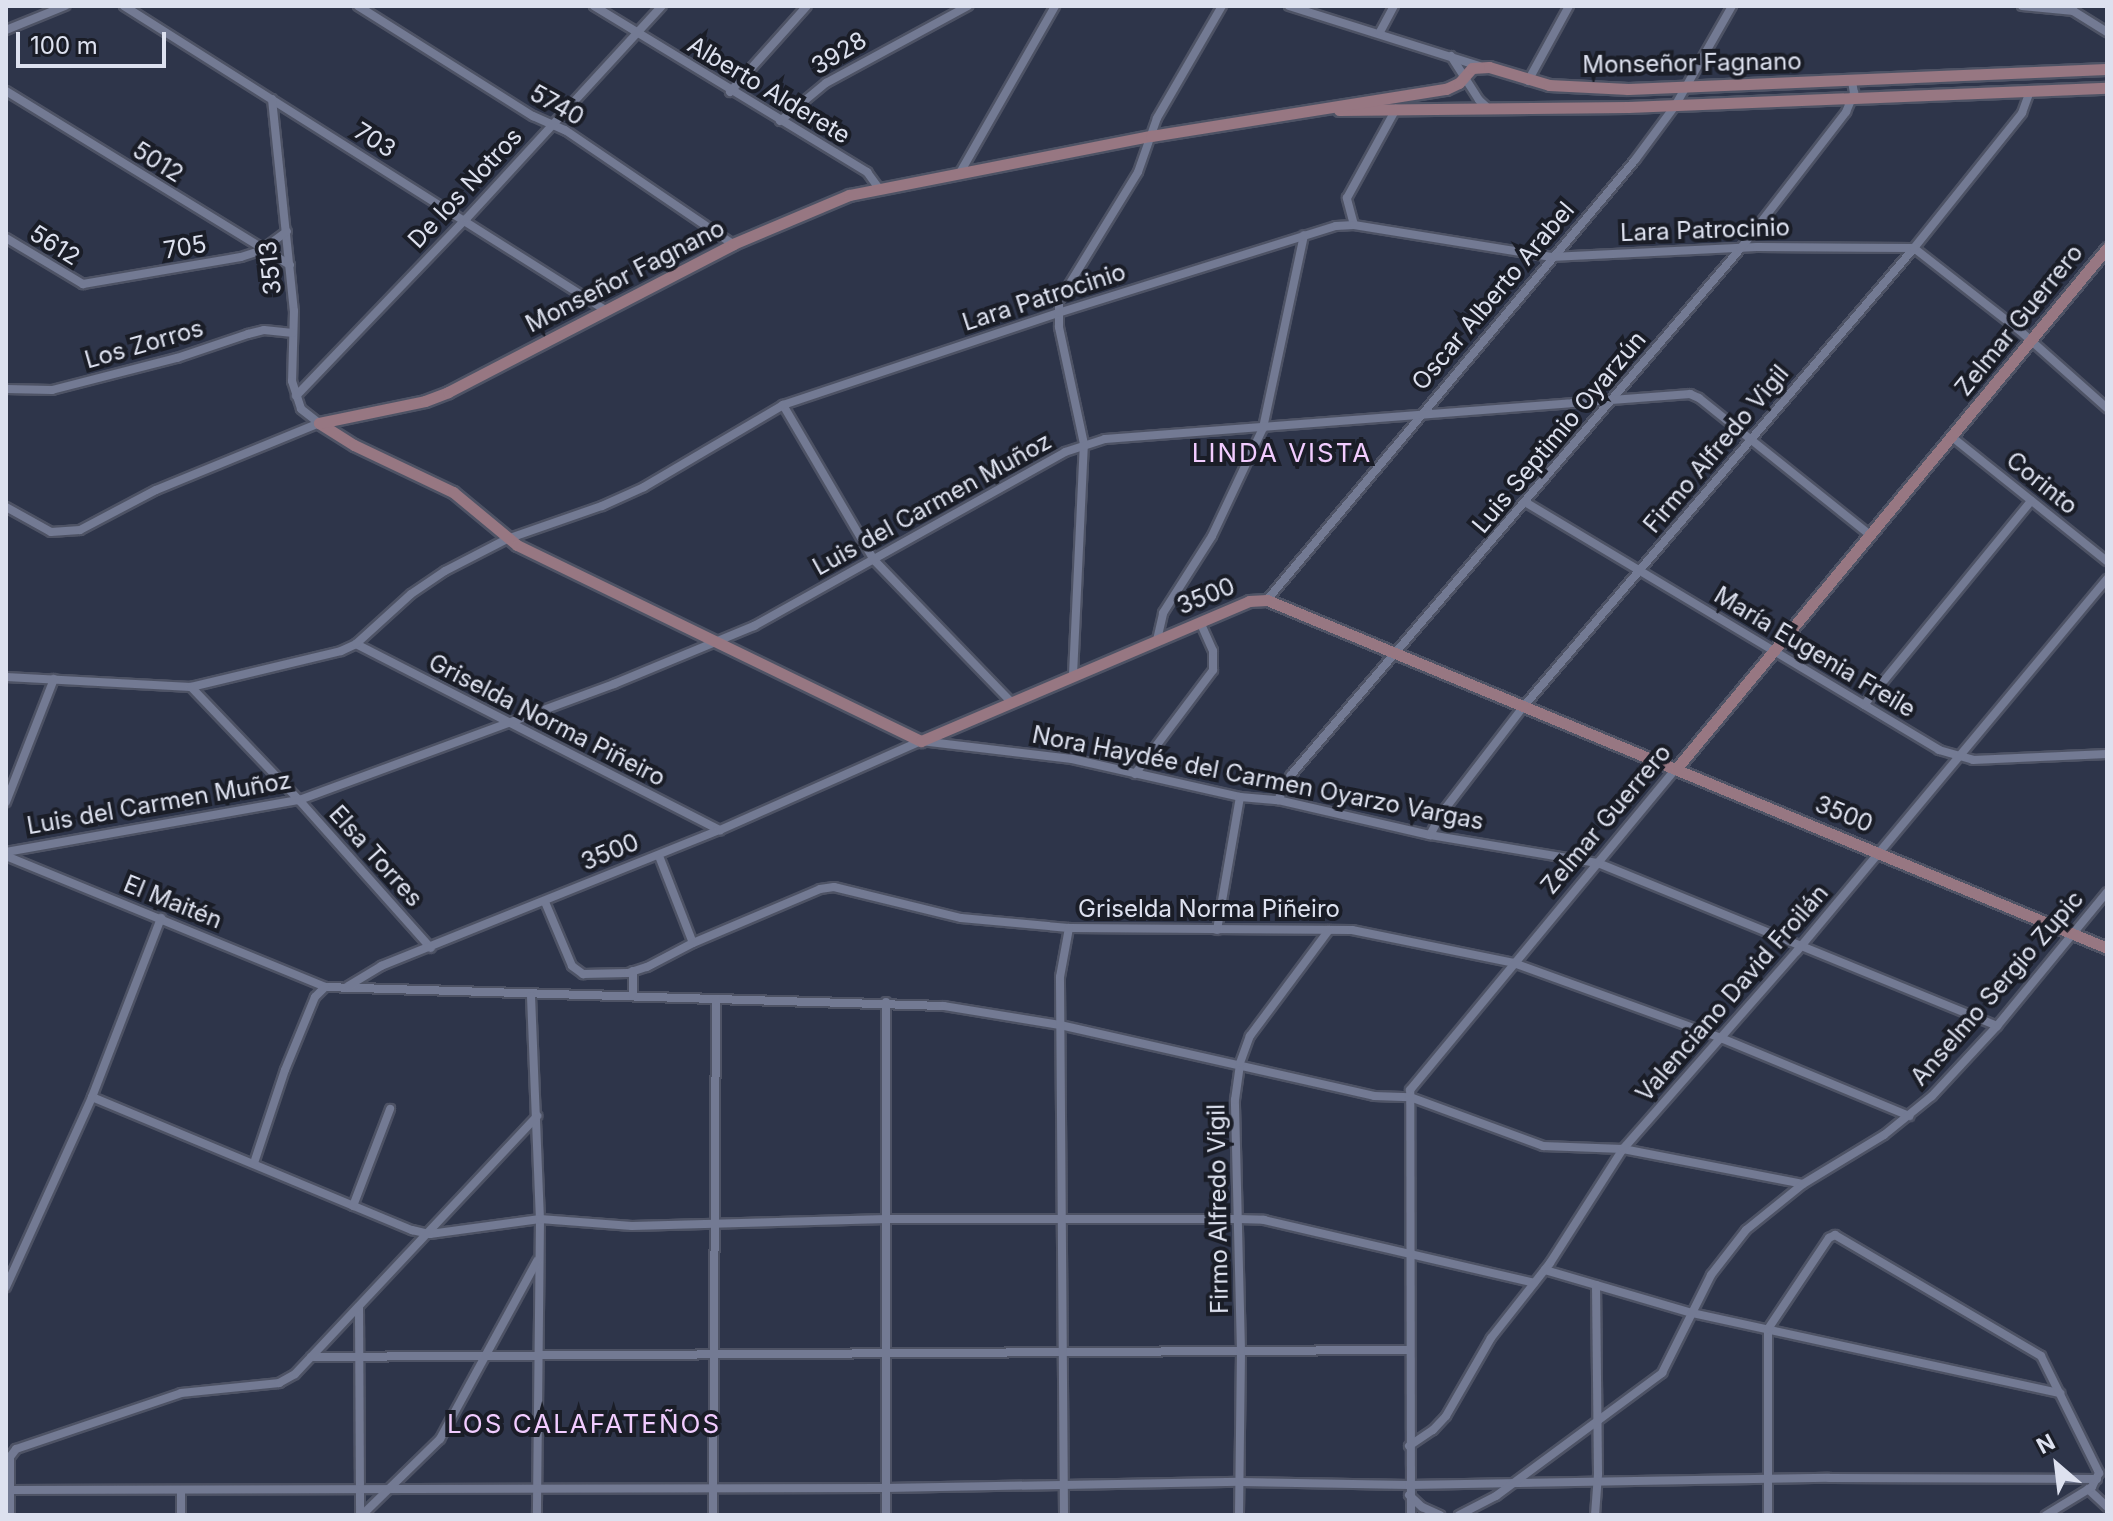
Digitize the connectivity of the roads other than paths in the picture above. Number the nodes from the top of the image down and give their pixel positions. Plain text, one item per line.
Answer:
1 (65, 6) edge
2 (124, 6) edge
3 (358, 6) edge
4 (594, 6) edge
5 (662, 6) edge
6 (807, 6) edge
7 (968, 6) edge
8 (1055, 6) edge
9 (1222, 6) edge
10 (1289, 6) edge
11 (1394, 6) edge
12 (1569, 6) edge
13 (1732, 6) edge
14 (2022, 6) edge
15 (2070, 8) edge
16 (6, 30) edge
17 (1380, 32) junction
18 (2107, 32) edge
19 (636, 33) junction
20 (1451, 55) junction
21 (1481, 66) junction
22 (2107, 69) edge
23 (2055, 71) junction
24 (1465, 78) junction
25 (1528, 82) junction
26 (1852, 82) junction
27 (1685, 88) junction
28 (2107, 88) edge
29 (2055, 90) junction
30 (6, 91) edge
31 (2030, 91) junction
32 (730, 92) junction
33 (272, 99) junction
34 (1852, 99) junction
35 (1675, 106) junction
36 (1396, 109) junction
37 (1489, 109) junction
38 (1291, 113) junction
39 (780, 121) junction
40 (551, 124) junction
41 (1151, 136) junction
42 (961, 171) junction
43 (878, 187) junction
44 (466, 219) junction
45 (1354, 225) junction
46 (287, 231) junction
47 (1304, 235) junction
48 (6, 238) edge
49 (733, 244) junction
50 (1741, 248) junction
51 (1914, 248) junction
52 (2107, 248) edge
53 (262, 250) junction
54 (1551, 257) junction
55 (290, 265) junction
56 (83, 284) joint
57 (605, 310) junction
58 (1058, 313) junction
59 (293, 333) junction
60 (2030, 343) junction
61 (6, 389) edge
62 (296, 396) junction
63 (1613, 398) junction
64 (783, 405) junction
65 (2107, 408) edge
66 (1417, 417) junction
67 (319, 423) junction
68 (1263, 428) junction
69 (1952, 437) junction
70 (1750, 439) junction
71 (1084, 444) junction
72 (2031, 501) junction
73 (1525, 502) junction
74 (6, 507) edge
75 (1870, 535) junction
76 (507, 539) junction
77 (874, 560) junction
78 (2107, 561) edge
79 (1640, 569) junction
80 (2107, 579) edge
81 (1267, 600) junction
82 (1200, 622) junction
83 (1157, 640) junction
84 (715, 643) junction
85 (356, 644) junction
86 (1774, 651) junction
87 (1397, 653) junction
88 (1073, 675) junction
89 (6, 677) edge
90 (54, 679) junction
91 (191, 687) junction
92 (1012, 703) junction
93 (1864, 705) junction
94 (1524, 706) junction
95 (505, 722) junction
96 (921, 741) junction
97 (2107, 754) edge
98 (1959, 757) junction
99 (1676, 769) junction
100 (1135, 774) junction
101 (1240, 797) junction
102 (299, 800) junction
103 (1278, 800) junction
104 (6, 802) edge
105 (720, 830) junction
106 (1430, 835) junction
107 (1879, 852) junction
108 (6, 854) edge
109 (659, 856) junction
110 (1598, 863) junction
111 (2107, 892) edge
112 (545, 902) junction
113 (161, 918) junction
114 (1069, 928) junction
115 (1217, 930) junction
116 (1329, 930) junction
117 (2073, 934) junction
118 (693, 943) junction
119 (431, 948) junction
120 (1799, 948) junction
121 (2107, 948) edge
122 (1514, 963) junction
123 (633, 971) junction
124 (325, 987) junction
125 (348, 987) junction
126 (531, 996) junction
127 (633, 996) junction
128 (716, 999) junction
129 (886, 1002) junction
130 (1060, 1025) junction
131 (1997, 1026) junction
132 (1721, 1038) junction
133 (1240, 1063) junction
134 (92, 1097) junction
135 (1410, 1097) junction
136 (390, 1109) dead end
137 (537, 1116) junction
138 (1909, 1116) junction
139 (1623, 1149) junction
140 (254, 1163) junction
141 (1803, 1184) junction
142 (353, 1206) junction
143 (1062, 1218) junction
144 (540, 1219) junction
145 (887, 1219) junction
146 (1239, 1219) junction
147 (713, 1222) junction
148 (430, 1234) junction
149 (1409, 1254) junction
150 (539, 1257) junction
151 (1545, 1270) junction
152 (1534, 1283) junction
153 (1596, 1285) junction
154 (6, 1287) edge
155 (359, 1307) junction
156 (1692, 1313) junction
157 (1768, 1329) junction
158 (1409, 1350) junction
159 (1063, 1351) junction
160 (1241, 1351) junction
161 (888, 1353) junction
162 (537, 1354) junction
163 (713, 1354) junction
164 (487, 1355) junction
165 (311, 1357) junction
166 (359, 1357) junction
167 (2060, 1393) junction
168 (1597, 1422) junction
169 (1409, 1446) junction
170 (1768, 1479) junction
171 (2097, 1479) junction
172 (1240, 1482) junction
173 (1597, 1482) junction
174 (1514, 1483) junction
175 (1065, 1485) junction
176 (713, 1487) junction
177 (537, 1488) junction
178 (885, 1488) junction
179 (360, 1489) junction
180 (389, 1489) junction
181 (2088, 1489) junction
182 (8, 1490) edge
183 (181, 1490) junction
184 (1409, 1490) junction
185 (2107, 1507) edge
186 (10, 1515) edge
187 (181, 1515) edge
188 (361, 1515) edge
189 (537, 1515) edge
190 (713, 1515) edge
191 (886, 1515) edge
192 (1064, 1515) edge
193 (1239, 1515) edge
194 (1411, 1515) edge
195 (1440, 1515) edge
196 (1459, 1515) edge
197 (1595, 1515) edge
198 (1768, 1515) edge
199 (2046, 1515) edge

1 - 16 street
2 - 33 street, 703
3 - 40 street, 5740
4 - 19 street, Alberto Alderete
5 - 19 street, De los Notros
6 - 32 street
7 - 39 street, 3928
8 - 42 street
9 - 41 street
10 - 17 street
11 - 17 street
12 - 25 street
13 - 27 street, Oscar Alberto Arabel
14 - 15 street
15 - 18 street
17 - 20 street
19 - 32 street, Alberto Alderete
19 - 40 street, De los Notros
20 - 21 street
20 - 24 street
21 - 24 street, Monseñor Fagnano
21 - 25 street, Monseñor Fagnano
22 - 23 street, Monseñor Fagnano
23 - 26 street, Monseñor Fagnano
23 - 29 street
24 - 37 street
24 - 38 street, Monseñor Fagnano
25 - 27 street, Monseñor Fagnano
26 - 27 street, Monseñor Fagnano
26 - 34 street
27 - 35 street, Oscar Alberto Arabel
28 - 29 street, Monseñor Fagnano
29 - 31 street, Monseñor Fagnano
30 - 53 street, 5012
31 - 34 street, Monseñor Fagnano
31 - 51 street, Firmo Alfredo Vigil
32 - 39 street, Alberto Alderete
33 - 44 street, 703
33 - 46 street, 3513
34 - 35 street, Monseñor Fagnano
34 - 50 street, Luis Septimio Oyarzún
35 - 37 street, Monseñor Fagnano
35 - 54 street, Oscar Alberto Arabel
36 - 37 street, Monseñor Fagnano
36 - 38 street, Monseñor Fagnano
36 - 45 street
38 - 41 street, Monseñor Fagnano
39 - 43 street, Alberto Alderete
40 - 44 street, De los Notros
40 - 49 street, 5740
41 - 42 street, Monseñor Fagnano
41 - 58 street
42 - 43 street, Monseñor Fagnano
43 - 49 street, Monseñor Fagnano
44 - 57 street, 703
44 - 62 street, De los Notros
45 - 47 street, Lara Patrocinio
45 - 54 street, Lara Patrocinio
46 - 53 street, 705
46 - 55 street, 3513
47 - 58 street, Lara Patrocinio
47 - 68 street
48 - 56 street, 5612
49 - 57 street, Monseñor Fagnano
50 - 51 street, Lara Patrocinio
50 - 54 street, Lara Patrocinio
50 - 63 street, Luis Septimio Oyarzún
51 - 60 street
51 - 70 street, Firmo Alfredo Vigil
52 - 60 street, Zelmar Guerrero
53 - 55 street, 5012
53 - 56 street, 705
54 - 66 street, Oscar Alberto Arabel
55 - 59 street, 3513
57 - 67 street, Monseñor Fagnano
58 - 64 street, Lara Patrocinio
58 - 71 street
59 - 61 street, Los Zorros
59 - 62 street, 3513
60 - 65 street
60 - 69 street, Zelmar Guerrero
62 - 67 street
63 - 66 street, Luis del Carmen Muñoz
63 - 70 street, Luis del Carmen Muñoz
63 - 73 street, Luis Septimio Oyarzún
64 - 76 street, Lara Patrocinio
64 - 77 street
66 - 68 street, Luis del Carmen Muñoz
66 - 81 street, Oscar Alberto Arabel
67 - 74 street, Monseñor Fagnano
67 - 76 street, Nora Haydée del Carmen Oyarzo Vargas
68 - 71 street, Luis del Carmen Muñoz
68 - 83 street
69 - 72 street, Corinto
69 - 75 street, Zelmar Guerrero
70 - 75 street, Luis del Carmen Muñoz
70 - 79 street, Firmo Alfredo Vigil
71 - 77 street, Luis del Carmen Muñoz
71 - 88 street
72 - 78 street, Corinto
72 - 93 street
73 - 79 street, María Eugenia Freile
73 - 87 street, Luis Septimio Oyarzún
75 - 86 street, Zelmar Guerrero
76 - 84 street, Nora Haydée del Carmen Oyarzo Vargas
76 - 85 street, Lara Patrocinio
77 - 84 street, Luis del Carmen Muñoz
77 - 92 street
79 - 86 street, María Eugenia Freile
79 - 94 street, Firmo Alfredo Vigil
80 - 98 street, Valenciano David Froilán
81 - 82 street, 3500
81 - 87 street, 3500
82 - 83 street, 3500
82 - 100 street
83 - 88 street, 3500
84 - 95 street, Luis del Carmen Muñoz
84 - 96 street, Nora Haydée del Carmen Oyarzo Vargas
85 - 91 street, Lara Patrocinio
85 - 95 street, Griselda Norma Piñeiro
86 - 93 street, María Eugenia Freile
86 - 99 street, Zelmar Guerrero
87 - 94 street, 3500
87 - 103 street, Luis Septimio Oyarzún
88 - 92 street, 3500
89 - 90 street, Lara Patrocinio
90 - 91 street, Lara Patrocinio
90 - 104 street
91 - 102 street, Elsa Torres
92 - 96 street, 3500
93 - 98 street, María Eugenia Freile
94 - 99 street, 3500
94 - 106 street, Firmo Alfredo Vigil
95 - 102 street, Luis del Carmen Muñoz
95 - 105 street, Griselda Norma Piñeiro
96 - 100 street, Nora Haydée del Carmen Oyarzo Vargas
96 - 105 street, 3500
97 - 98 street, María Eugenia Freile
98 - 107 street, Valenciano David Froilán
99 - 107 street, 3500
99 - 110 street, Zelmar Guerrero
100 - 101 street, Nora Haydée del Carmen Oyarzo Vargas
101 - 103 street, Nora Haydée del Carmen Oyarzo Vargas
101 - 115 street
102 - 108 street, Luis del Carmen Muñoz
102 - 119 street, Elsa Torres
103 - 106 street, Nora Haydée del Carmen Oyarzo Vargas
105 - 109 street, 3500
106 - 110 street, Nora Haydée del Carmen Oyarzo Vargas
107 - 117 street, 3500
107 - 120 street, Valenciano David Froilán
108 - 113 street, El Maitén
109 - 112 street, 3500
109 - 118 street
110 - 120 street, Nora Haydée del Carmen Oyarzo Vargas
110 - 122 street, Zelmar Guerrero
111 - 117 street, Anselmo Sergio Zupic
112 - 119 street, 3500
112 - 123 street, Griselda Norma Piñeiro
113 - 124 street, El Maitén
113 - 134 street
114 - 115 street, Griselda Norma Piñeiro
114 - 118 street, Griselda Norma Piñeiro
114 - 130 street
115 - 116 street, Griselda Norma Piñeiro
116 - 122 street, Griselda Norma Piñeiro
116 - 133 street, Firmo Alfredo Vigil
117 - 121 street, 3500
117 - 131 street, Anselmo Sergio Zupic
118 - 123 street, Griselda Norma Piñeiro
119 - 125 street, 3500
120 - 131 street, Nora Haydée del Carmen Oyarzo Vargas
120 - 132 street, Valenciano David Froilán
122 - 132 street, Griselda Norma Piñeiro
122 - 135 street, Zelmar Guerrero
123 - 127 street
124 - 125 street
124 - 140 street
125 - 126 street
126 - 127 street
126 - 137 street
127 - 128 street
128 - 129 street
128 - 147 street
129 - 130 street
129 - 145 street
130 - 133 street
130 - 143 street
131 - 138 street, Anselmo Sergio Zupic
132 - 138 street, Griselda Norma Piñeiro
132 - 139 street, Valenciano David Froilán
133 - 135 street
133 - 146 street, Firmo Alfredo Vigil
134 - 140 street
134 - 154 street
135 - 139 street
135 - 149 street
136 - 142 street
137 - 144 street
137 - 148 street
138 - 141 street, Anselmo Sergio Zupic
139 - 141 street
139 - 151 street, Valenciano David Froilán
140 - 142 street
141 - 156 street, Anselmo Sergio Zupic
142 - 148 street
143 - 145 street
143 - 146 street
143 - 159 street
144 - 147 street
144 - 148 street
144 - 150 street
145 - 147 street
145 - 161 street
146 - 149 street
146 - 160 street, Firmo Alfredo Vigil
147 - 163 street
148 - 155 street
149 - 152 street
149 - 158 street
150 - 162 street
150 - 164 street
151 - 152 street, Valenciano David Froilán
151 - 153 street
152 - 169 street, Valenciano David Froilán
153 - 156 street
153 - 168 street
155 - 165 street
155 - 166 street
156 - 157 street
156 - 168 street, Anselmo Sergio Zupic
157 - 167 street
157 - 167 street
157 - 170 street
158 - 160 street
158 - 169 street
159 - 160 street
159 - 161 street
159 - 175 street
160 - 172 street, Firmo Alfredo Vigil
161 - 163 street
161 - 178 street
162 - 163 street
162 - 164 street
162 - 177 street
163 - 176 street
164 - 166 street
164 - 180 street
165 - 166 street
165 - 182 street
166 - 179 street
167 - 171 street
168 - 173 street
168 - 174 street, Anselmo Sergio Zupic
169 - 184 street
170 - 171 street
170 - 173 street
170 - 198 street
171 - 181 street
172 - 175 street
172 - 184 street
172 - 193 street, Firmo Alfredo Vigil
173 - 174 street
173 - 197 street
174 - 184 street
174 - 196 street, Anselmo Sergio Zupic
175 - 178 street
175 - 192 street
176 - 177 street
176 - 178 street
176 - 190 street
177 - 180 street
177 - 189 street
178 - 191 street
179 - 180 street
179 - 183 street
179 - 188 street
180 - 188 street
181 - 185 street
181 - 199 street
182 - 183 street
182 - 186 street
183 - 187 street
184 - 194 street
184 - 195 street

